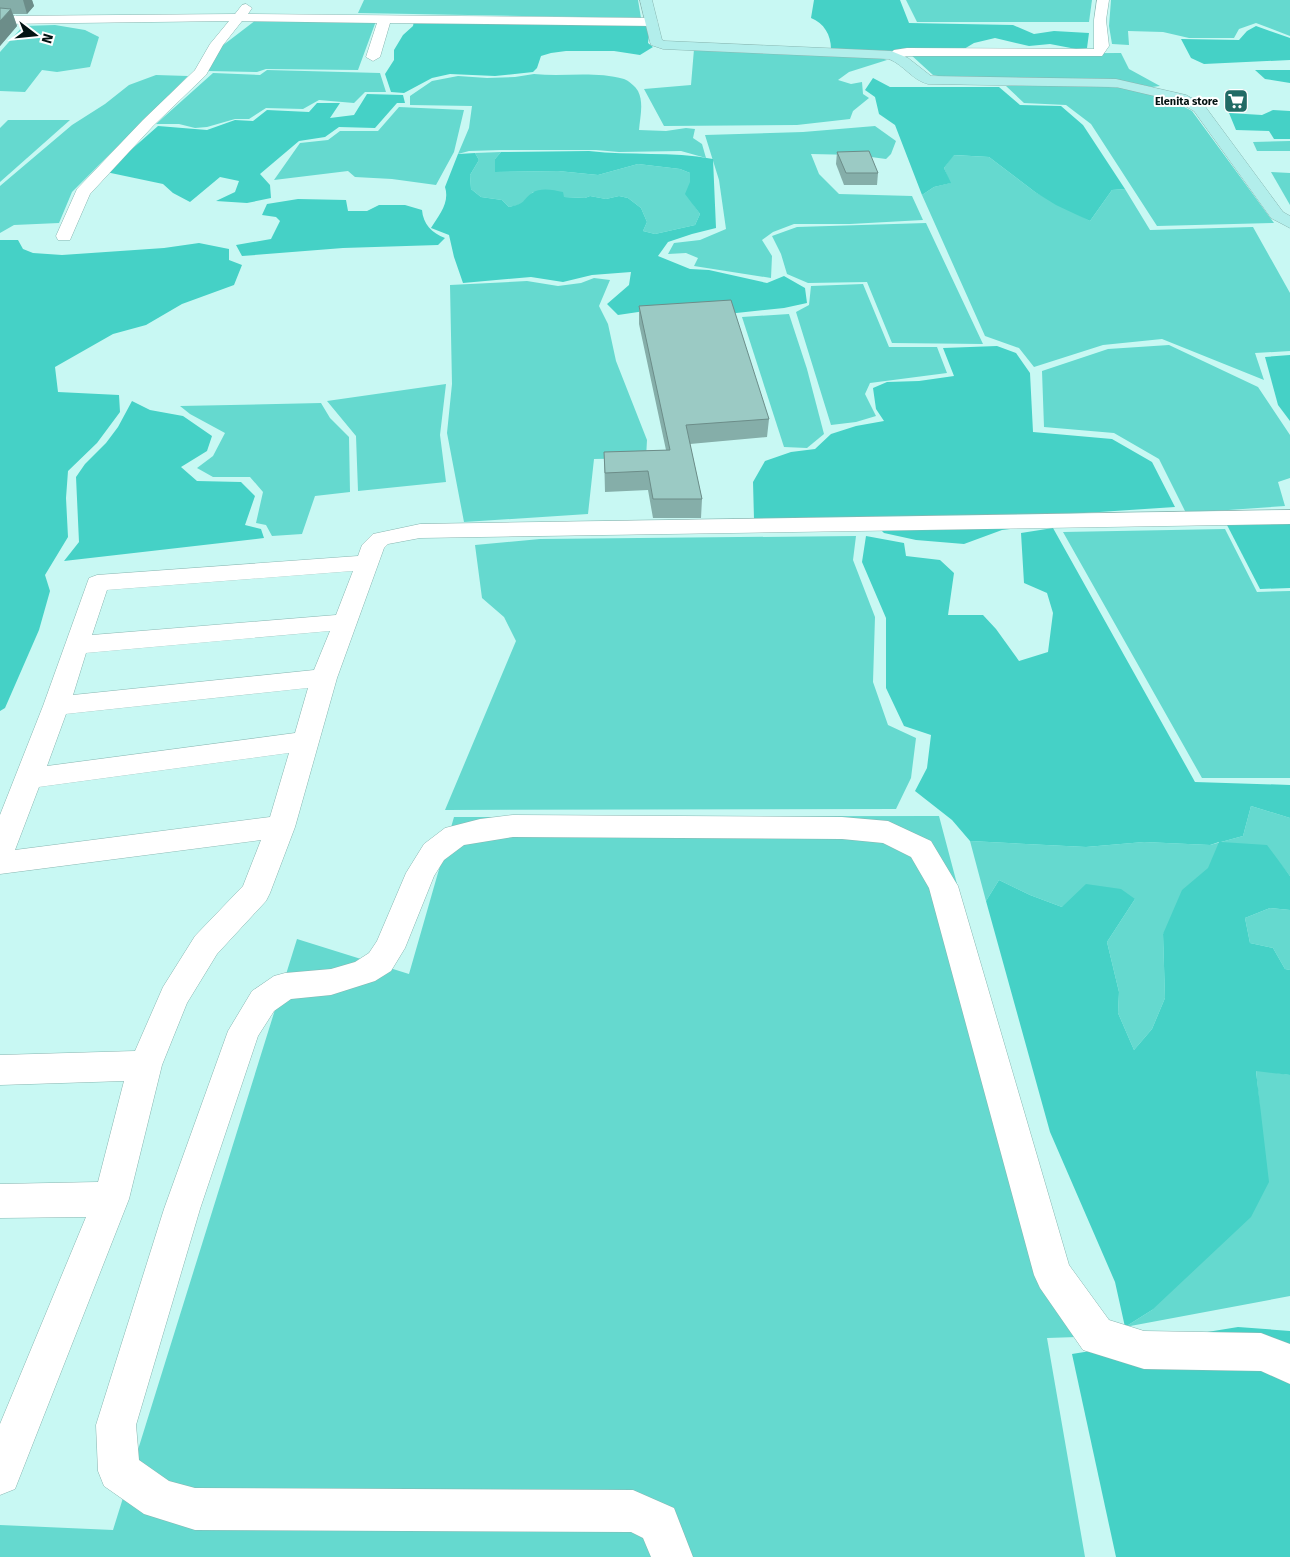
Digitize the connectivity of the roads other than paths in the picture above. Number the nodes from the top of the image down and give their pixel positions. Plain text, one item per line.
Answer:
1 (251, 0) edge
2 (646, 0) edge
3 (1103, 0) edge
4 (240, 17) junction
5 (385, 18) junction
6 (0, 20) edge
7 (652, 22) junction
8 (894, 56) junction
9 (373, 57) dead end
10 (1290, 223) edge
11 (64, 236) dead end
12 (1290, 517) edge
13 (368, 563) junction
14 (345, 622) junction
15 (78, 645) junction
16 (324, 678) junction
17 (56, 706) junction
18 (307, 741) junction
19 (30, 778) junction
20 (280, 827) junction
21 (0, 852) edge
22 (0, 863) edge
23 (145, 1065) junction
24 (0, 1070) edge
25 (111, 1199) junction
26 (0, 1201) edge
27 (1290, 1364) edge
28 (0, 1474) edge
29 (672, 1557) edge

1 - 4 street
2 - 7 street
3 - 8 street
4 - 5 street
4 - 6 street
4 - 11 street
5 - 7 street
5 - 9 street
7 - 8 street
8 - 10 street
12 - 13 street
13 - 14 street
13 - 15 street
14 - 15 street
14 - 16 street
15 - 17 street
16 - 17 street
16 - 18 street
17 - 19 street
18 - 19 street
18 - 20 street
19 - 21 street
20 - 22 street
20 - 23 street
23 - 24 street
23 - 25 street
25 - 26 street
25 - 28 street
27 - 29 street

